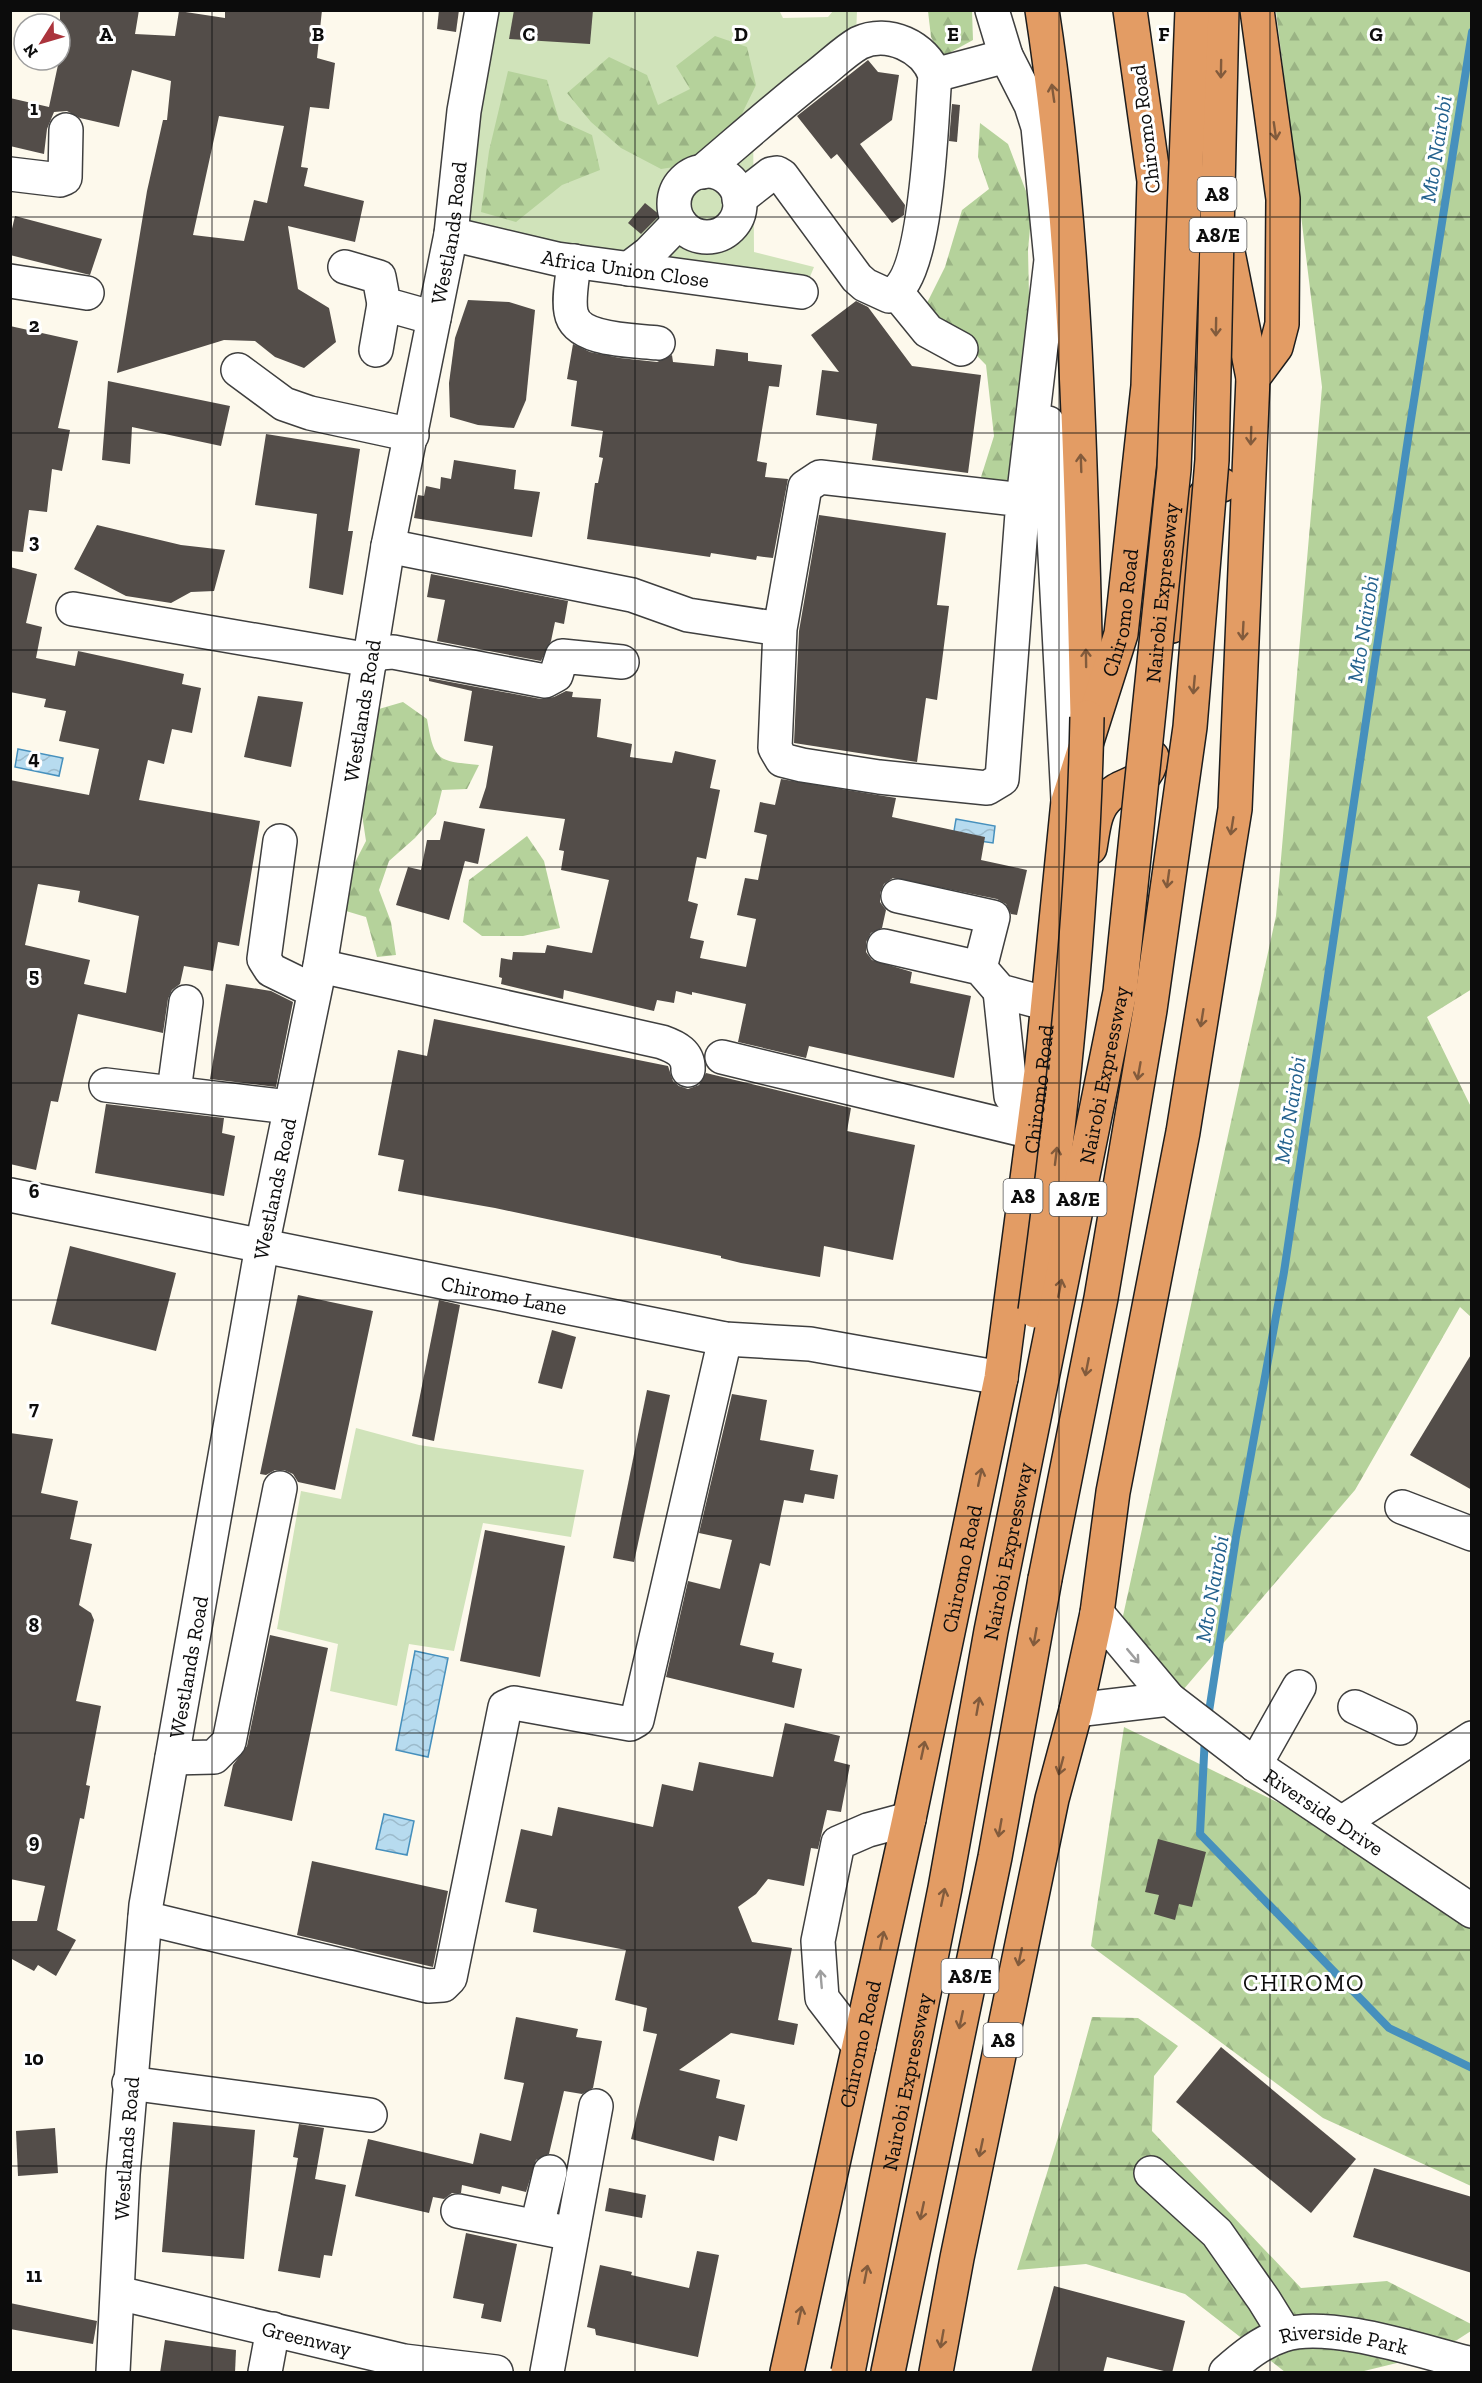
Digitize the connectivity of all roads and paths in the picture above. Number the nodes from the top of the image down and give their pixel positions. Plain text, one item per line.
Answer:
1 (482, 10) edge
2 (992, 10) edge
3 (1042, 10) edge
4 (1130, 10) edge
5 (1181, 10) edge
6 (1192, 10) edge
7 (1222, 10) edge
8 (1257, 10) edge
9 (1006, 56) junction
10 (935, 75) junction
11 (66, 130) dead end
12 (702, 172) junction
13 (10, 174) edge
14 (739, 199) junction
15 (679, 222) junction
16 (451, 234) junction
17 (574, 261) junction
18 (345, 267) dead end
19 (628, 269) junction
20 (10, 281) edge
21 (801, 292) dead end
22 (87, 293) dead end
23 (897, 293) junction
24 (384, 304) junction
25 (434, 318) junction
26 (1044, 336) junction
27 (658, 343) dead end
28 (961, 349) dead end
29 (376, 350) dead end
30 (238, 370) dead end
31 (1253, 378) junction
32 (412, 435) junction
33 (1250, 491) junction
34 (1023, 500) junction
35 (388, 546) junction
36 (775, 566) dead end
37 (74, 609) dead end
38 (774, 628) junction
39 (370, 660) junction
40 (622, 662) dead end
41 (1068, 801) junction
42 (280, 841) dead end
43 (898, 896) dead end
44 (884, 946) dead end
45 (317, 978) junction
46 (990, 979) junction
47 (186, 1002) dead end
48 (1048, 1004) junction
49 (722, 1057) dead end
50 (688, 1070) dead end
51 (106, 1085) dead end
52 (1039, 1085) junction
53 (174, 1091) junction
54 (290, 1107) junction
55 (1032, 1132) junction
56 (10, 1195) edge
57 (262, 1246) junction
58 (725, 1339) junction
59 (1001, 1378) junction
60 (280, 1488) dead end
61 (1402, 1507) dead end
62 (1472, 1534) edge
63 (1097, 1613) junction
64 (991, 1630) junction
65 (1299, 1687) dead end
66 (1175, 1704) junction
67 (1355, 1707) dead end
68 (1076, 1710) junction
69 (1400, 1728) dead end
70 (1472, 1738) edge
71 (171, 1758) junction
72 (1255, 1765) junction
73 (909, 1819) junction
74 (1343, 1822) junction
75 (1472, 1911) edge
76 (145, 1918) junction
77 (859, 2046) junction
78 (129, 2083) junction
79 (596, 2106) dead end
80 (370, 2115) dead end
81 (550, 2172) dead end
82 (1151, 2173) dead end
83 (458, 2211) dead end
84 (537, 2226) junction
85 (572, 2234) junction
86 (118, 2293) junction
87 (273, 2329) junction
88 (1285, 2334) junction
89 (1472, 2364) edge
90 (403, 2367) edge
91 (113, 2373) edge
92 (265, 2373) edge
93 (496, 2373) edge
94 (547, 2373) edge
95 (788, 2373) edge
96 (848, 2373) edge
97 (888, 2373) edge
98 (936, 2373) edge
99 (1226, 2373) edge

1 - 16 street, Westlands Road
2 - 9 street
64 -> 3 highway, bridge
4 - 41 highway, Chiromo Road / A8
5 - 31 highway, A8
64 -> 6 highway, Nairobi Expressway / A8/E, bridge
7 -> 97 highway, Nairobi Expressway / A8/E, bridge
8 -> 31 highway
9 - 10 street
9 - 26 street
10 - 12 street
10 - 23 street
11 - 13 street
12 - 14 street
12 - 15 street
14 - 15 street
14 - 23 street
15 - 19 street
16 - 17 street, Africa Union Close
16 - 25 street, Westlands Road
17 - 19 street, Africa Union Close
17 - 27 street
18 - 24 street
19 - 21 street, Africa Union Close
20 - 22 street
23 - 28 street
24 - 25 street
24 - 29 street
25 - 32 street, Westlands Road
26 - 34 street
26 - 41 street
30 - 32 street
31 -> 33 highway, A8
32 - 35 street, Westlands Road
33 - 52 highway
33 -> 63 highway, A8
34 - 38 street
34 - 38 street
35 - 38 street
35 - 39 street, Westlands Road
36 - 38 street
37 - 39 street
39 - 40 street
39 - 45 street, Westlands Road
41 - 48 highway, Chiromo Road / A8
42 - 45 street
43 - 46 street
44 - 46 street
45 - 50 street
45 - 54 street, Westlands Road
46 - 48 street
46 - 52 street
47 - 53 street
48 - 52 highway, Chiromo Road / A8
49 - 55 street
51 - 53 street
52 - 55 highway, Chiromo Road / A8
53 - 54 street
54 - 57 street, Westlands Road
55 - 59 highway, Chiromo Road / A8
56 - 57 street, Chiromo Lane
57 - 58 street, Chiromo Lane
57 - 71 street, Westlands Road
58 - 59 street, Chiromo Lane
58 - 76 street
73 -> 59 highway, Chiromo Road / A8
60 - 71 street
61 - 62 street
63 -> 66 street, Riverside Drive
63 - 68 highway, A8
96 -> 64 highway, Nairobi Expressway / A8/E, bridge
65 - 72 street
66 - 68 street
66 - 72 street, Riverside Drive
67 - 69 street
68 -> 98 highway, A8
70 - 74 street
71 - 76 street, Westlands Road
72 - 74 street, Riverside Drive
77 -> 73 highway, Chiromo Road / A8
77 -> 73 street
74 - 75 street, Riverside Drive
76 - 78 street, Westlands Road
95 -> 77 highway, Chiromo Road / A8
78 - 80 street
78 - 86 street, Westlands Road
79 - 85 street
81 - 84 street
82 - 88 street
83 - 84 street
84 - 85 street
85 - 94 street
86 - 87 street, Greenway
86 - 91 street, Westlands Road
87 - 90 street, Greenway
87 - 92 street
88 - 89 street, Riverside Park
88 - 99 street, Riverside Park
90 - 93 street, Greenway

